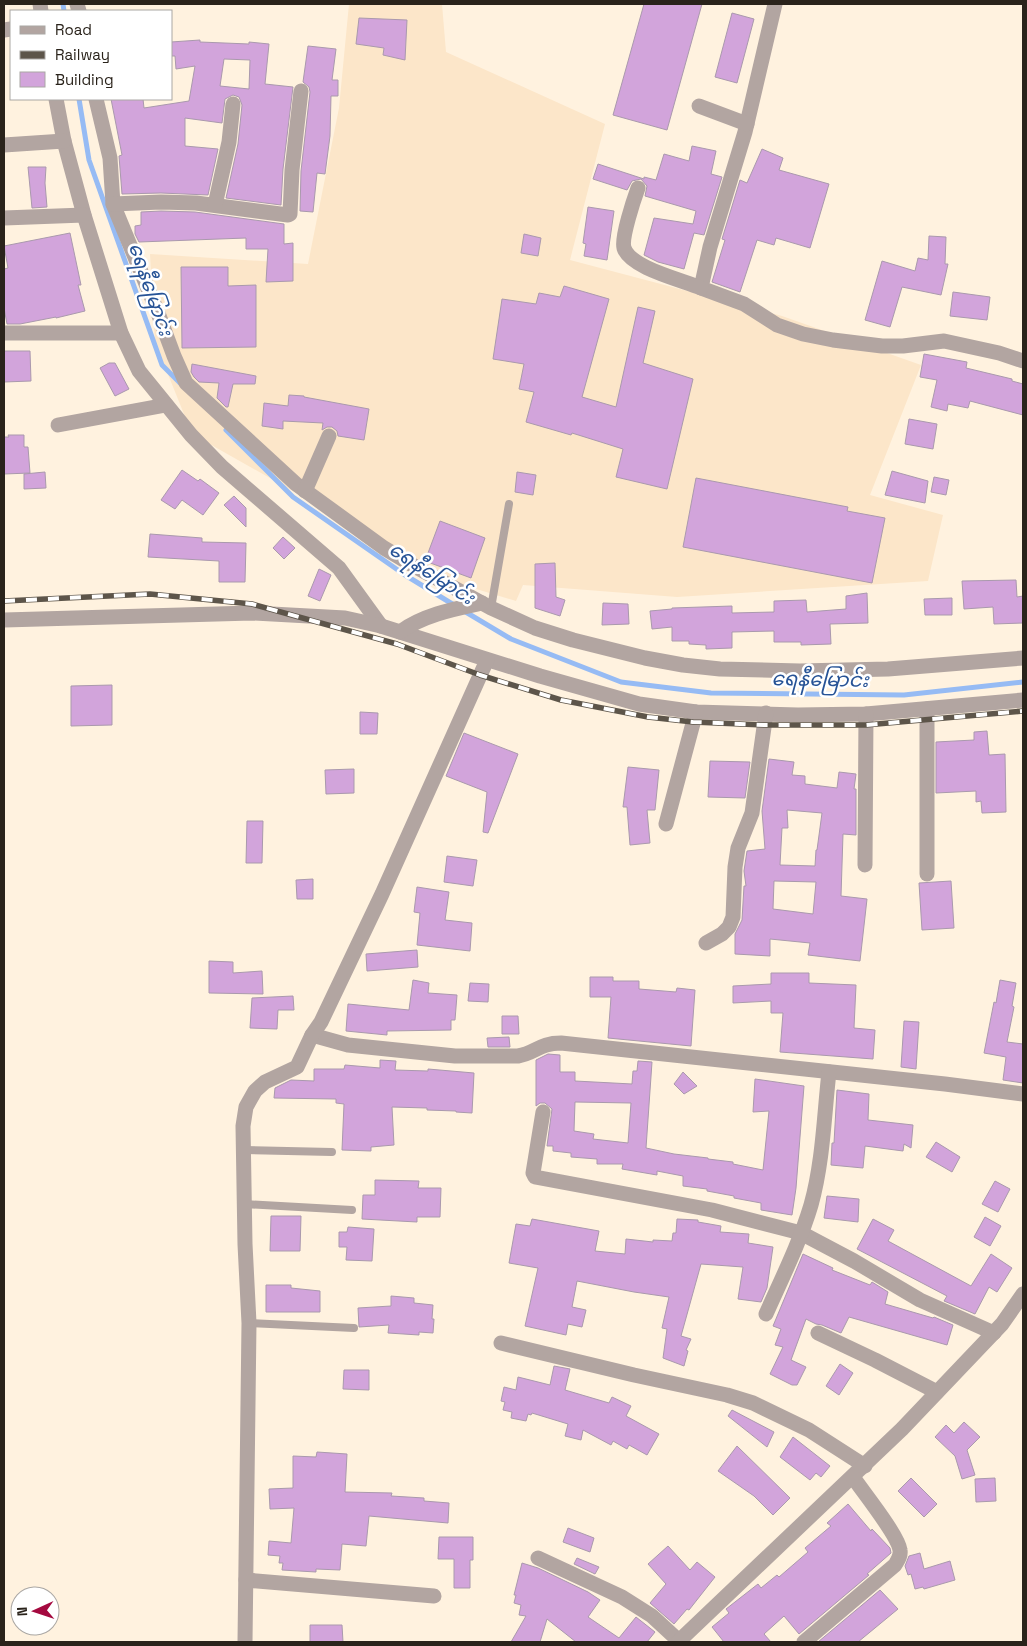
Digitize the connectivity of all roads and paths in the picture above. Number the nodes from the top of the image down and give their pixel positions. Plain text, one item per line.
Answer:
1 (775, 4) edge
2 (302, 91) dead end
3 (56, 100) edge
4 (96, 100) edge
5 (233, 104) dead end
6 (699, 106) dead end
7 (747, 124) junction
8 (64, 141) junction
9 (4, 145) edge
10 (638, 188) dead end
11 (113, 204) junction
12 (216, 204) junction
13 (84, 215) junction
14 (4, 218) edge
15 (701, 288) junction
16 (4, 333) edge
17 (121, 333) junction
18 (1023, 361) edge
19 (166, 405) junction
20 (58, 425) dead end
21 (329, 436) dead end
22 (305, 491) junction
23 (509, 504) dead end
24 (481, 606) junction
25 (4, 620) edge
26 (382, 626) junction
27 (402, 630) junction
28 (1023, 658) edge
29 (487, 660) junction
30 (1023, 700) edge
31 (927, 709) junction
32 (696, 712) junction
33 (766, 713) junction
34 (866, 714) junction
35 (666, 824) dead end
36 (865, 865) dead end
37 (927, 874) dead end
38 (706, 943) dead end
39 (312, 1035) junction
40 (829, 1072) junction
41 (1023, 1094) edge
42 (543, 1112) dead end
43 (244, 1150) junction
44 (332, 1152) dead end
45 (244, 1204) junction
46 (352, 1210) dead end
47 (801, 1233) junction
48 (1023, 1294) edge
49 (766, 1314) dead end
50 (249, 1323) junction
51 (354, 1328) dead end
52 (818, 1333) dead end
53 (994, 1333) junction
54 (501, 1343) dead end
55 (937, 1392) junction
56 (865, 1466) junction
57 (853, 1477) junction
58 (538, 1558) dead end
59 (246, 1580) junction
60 (434, 1596) dead end
61 (245, 1642) edge
62 (679, 1642) edge
63 (804, 1642) edge

1 - 7 street
2 - 12 street
3 - 8 street
4 - 11 street
5 - 12 street
6 - 7 street
7 - 15 street
8 - 9 street
8 - 13 street
10 - 15 street
11 - 12 street
11 - 22 street
13 - 14 street
13 - 17 street
15 - 18 street
16 - 17 street
17 - 19 street
19 - 20 street
19 - 26 street
21 - 22 street
22 - 24 street
23 - 24 lane
24 - 27 street
24 - 28 street
25 - 26 street
26 - 27 street
27 - 29 street
29 - 32 street
29 - 39 street
30 - 31 street
31 - 34 street
31 - 37 street
32 - 33 street
32 - 35 street
33 - 34 street
33 - 38 street
34 - 36 street
39 - 40 street
39 - 43 street
40 - 41 street
40 - 47 street
42 - 47 street
43 - 44 lane
43 - 45 street
45 - 46 lane
45 - 50 street
47 - 49 street
47 - 53 street
48 - 53 street
50 - 51 lane
50 - 59 street
52 - 55 street
53 - 55 street
54 - 56 street
55 - 56 street
56 - 57 street
57 - 62 street
57 - 63 street
58 - 62 street
59 - 60 street
59 - 61 street

